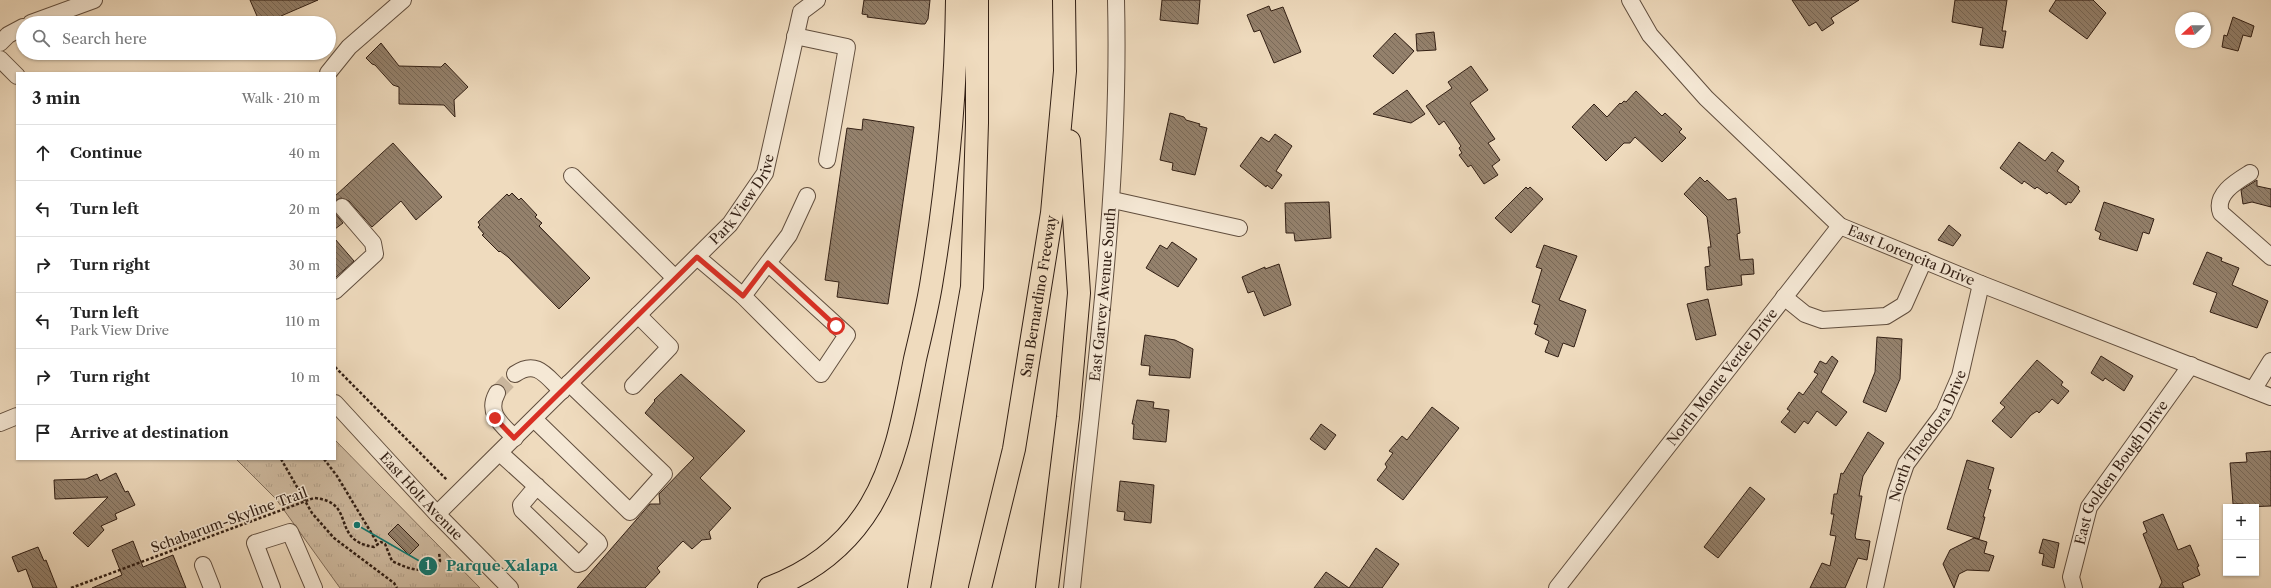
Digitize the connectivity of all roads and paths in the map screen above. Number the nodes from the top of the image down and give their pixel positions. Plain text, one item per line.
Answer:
1 (94, 0) edge
2 (403, 0) edge
3 (816, 0) edge
4 (957, 0) edge
5 (977, 0) edge
6 (1064, 0) edge
7 (1116, 0) edge
8 (1630, 0) edge
9 (50, 16) edge
10 (16, 31) edge
11 (795, 36) junction
12 (0, 43) edge
13 (0, 59) edge
14 (1065, 71) junction
15 (329, 72) edge
16 (16, 75) edge
17 (827, 160) dead end
18 (2250, 173) dead end
19 (572, 176) dead end
20 (807, 196) dead end
21 (1113, 200) junction
22 (342, 208) dead end
23 (1840, 226) junction
24 (1239, 228) dead end
25 (697, 257) junction
26 (2271, 257) edge
27 (1924, 260) junction
28 (768, 263) junction
29 (675, 278) junction
30 (1981, 284) junction
31 (336, 290) edge
32 (743, 296) junction
33 (1784, 297) junction
34 (638, 315) junction
35 (2271, 361) edge
36 (2191, 365) junction
37 (336, 368) edge
38 (514, 374) tunnel mouth
39 (633, 386) dead end
40 (566, 387) junction
41 (2253, 390) junction
42 (497, 393) tunnel mouth
43 (2271, 396) edge
44 (336, 404) edge
45 (16, 416) edge
46 (534, 419) junction
47 (0, 422) edge
48 (514, 438) junction
49 (500, 453) junction
50 (282, 460) edge
51 (325, 460) edge
52 (447, 480) dead end
53 (537, 486) junction
54 (305, 500) junction
55 (438, 514) junction
56 (378, 544) junction
57 (439, 552) dead end
58 (203, 565) dead end
59 (71, 588) edge
60 (212, 588) edge
61 (272, 588) edge
62 (314, 588) edge
63 (397, 588) edge
64 (510, 588) edge
65 (769, 588) edge
66 (919, 588) edge
67 (980, 588) edge
68 (1047, 588) edge
69 (1072, 588) edge
70 (1557, 588) edge
71 (1875, 588) edge
72 (2074, 588) edge

1 - 9 street
2 - 15 street
3 - 11 street, Park View Drive
4 - 65 highway
5 - 66 highway
6 - 14 highway, San Bernardino Freeway
7 - 21 street, East Garvey Avenue South
8 - 23 street, East Lorencita Drive
10 - 12 street
11 - 17 street
11 - 25 street, Park View Drive
13 - 16 street
14 - 67 highway, San Bernardino Freeway
14 - 68 highway
18 - 26 street
19 - 29 street
20 - 28 street
21 - 24 street
21 - 69 street, East Garvey Avenue South
22 - 31 street
23 - 27 street, East Lorencita Drive
23 - 33 street, North Monte Verde Drive
25 - 29 street, Park View Drive
25 - 32 street
27 - 30 street, East Lorencita Drive
27 - 33 street
28 - 32 street
28 - 32 street
29 - 34 street, Park View Drive
30 - 36 street, East Lorencita Drive
30 - 71 street, North Theodora Drive
33 - 70 street, North Monte Verde Drive
34 - 39 street
34 - 40 street, Park View Drive
35 - 41 street
36 - 41 street, East Lorencita Drive
36 - 72 street, East Golden Bough Drive
37 - 52 path
38 - 40 street
40 - 46 street, Park View Drive
40 - 46 street
41 - 43 street, East Lorencita Drive
42 - 48 street
44 - 55 street, East Holt Avenue
45 - 47 street
46 - 48 street, Park View Drive
48 - 49 street, Park View Drive
49 - 53 street
49 - 55 street, Park View Drive
50 - 54 path
51 - 56 path
53 - 53 street
54 - 56 path, Schabarum-Skyline Trail
54 - 59 path, Schabarum-Skyline Trail
54 - 63 path
55 - 64 street, East Holt Avenue
56 - 57 path
58 - 60 street
61 - 62 street

